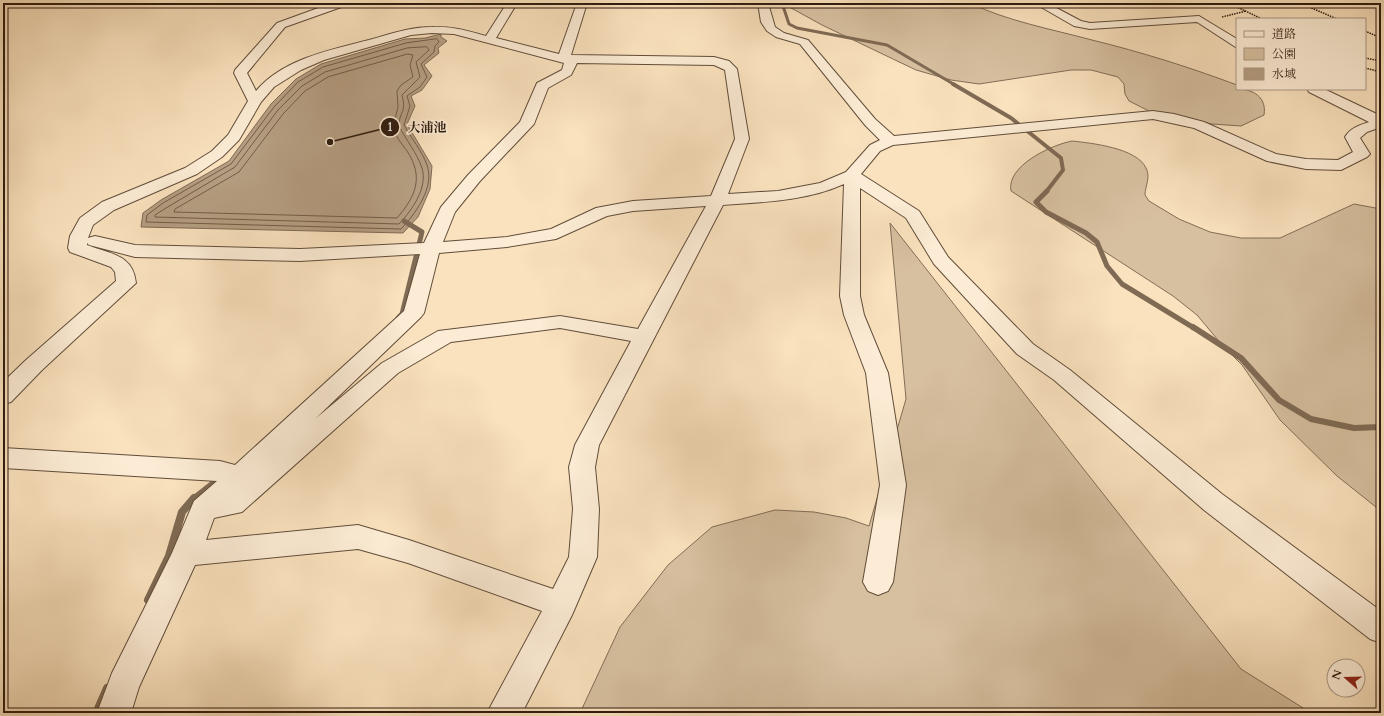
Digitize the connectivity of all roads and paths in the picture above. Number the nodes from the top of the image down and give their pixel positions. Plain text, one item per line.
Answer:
1 (343, 3) edge
2 (512, 3) edge
3 (582, 3) edge
4 (763, 3) edge
5 (1039, 3) edge
6 (1277, 3) edge
7 (1300, 3) edge
8 (1246, 11) junction
9 (1260, 18) edge
10 (1335, 18) edge
11 (1199, 19) junction
12 (1366, 31) edge
13 (1381, 38) edge
14 (489, 40) junction
15 (1236, 43) edge
16 (1366, 58) edge
17 (568, 59) junction
18 (1381, 61) edge
19 (1366, 68) edge
20 (1381, 72) edge
21 (1316, 90) edge
22 (255, 100) junction
23 (1381, 122) edge
24 (890, 141) junction
25 (852, 175) junction
26 (717, 201) junction
27 (78, 236) junction
28 (431, 248) junction
29 (645, 337) junction
30 (3, 396) edge
31 (3, 458) edge
32 (241, 476) junction
33 (204, 509) junction
34 (186, 554) junction
35 (878, 582) dead end
36 (561, 605) junction
37 (1381, 629) edge
38 (114, 713) edge
39 (504, 713) edge

1 - 22 street
2 - 14 street
3 - 17 street
4 - 24 street
5 - 11 street
6 - 8 path
7 - 10 path
8 - 9 path
8 - 11 path
11 - 15 street
12 - 13 path
14 - 17 street
14 - 22 street
16 - 18 path
17 - 26 street
17 - 28 street
19 - 20 path
21 - 23 street
22 - 27 street
23 - 24 street
24 - 25 street
25 - 26 street
25 - 35 street
25 - 37 street
26 - 28 street
26 - 29 street
27 - 28 street
27 - 30 street
28 - 32 street
29 - 33 street
29 - 36 street
31 - 32 street
32 - 33 street
33 - 34 street
34 - 36 street
34 - 38 street
36 - 39 street

